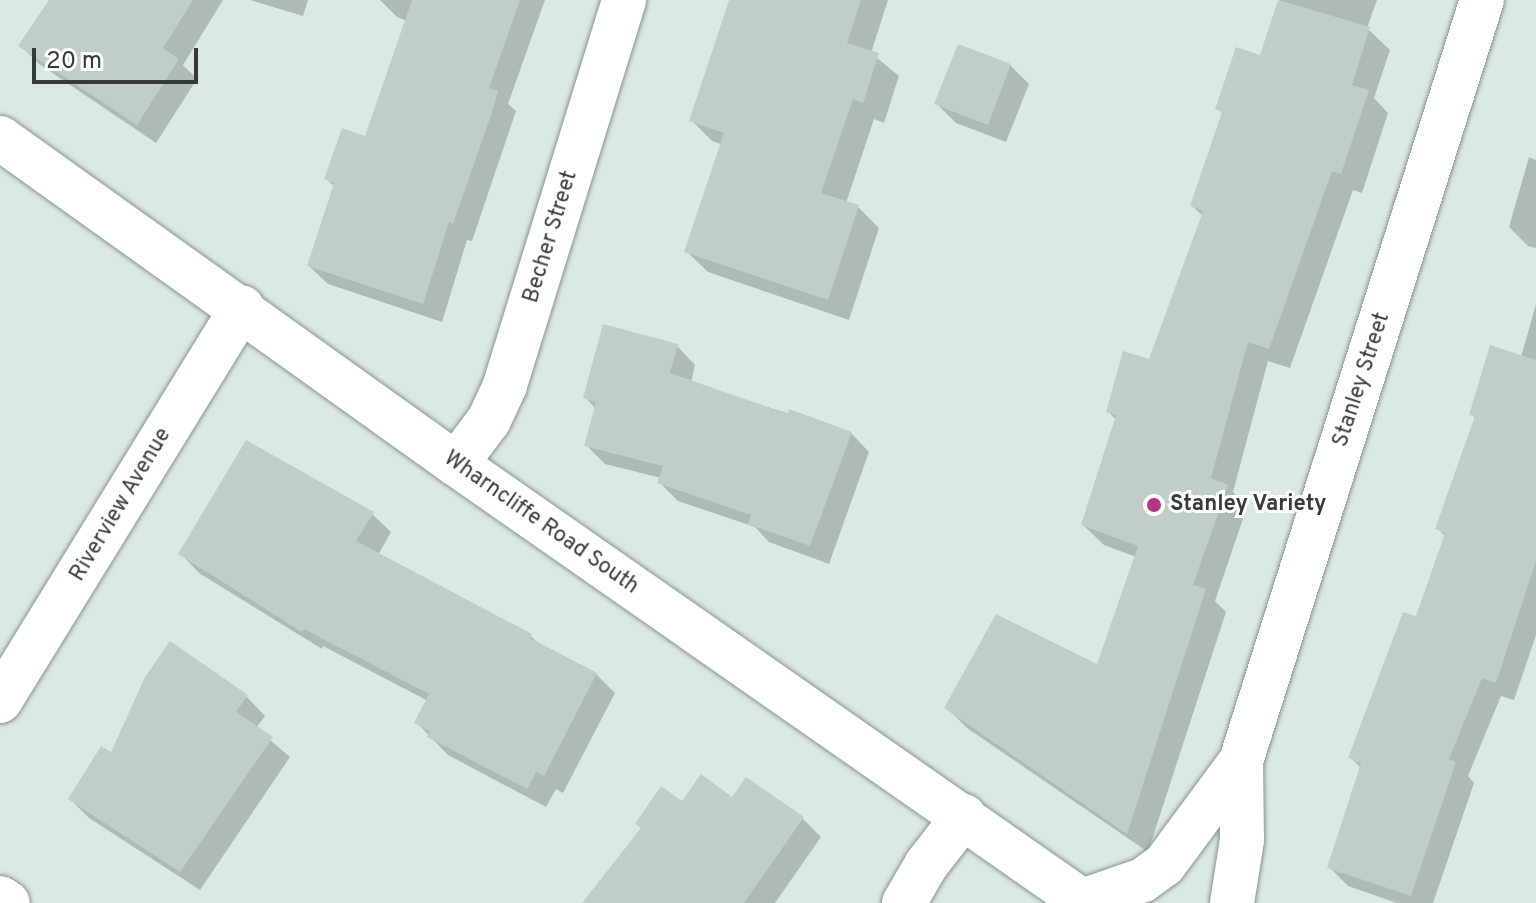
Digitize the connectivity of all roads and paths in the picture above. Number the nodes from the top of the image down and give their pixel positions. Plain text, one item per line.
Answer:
1 (624, 0) edge
2 (1482, 0) edge
3 (0, 138) edge
4 (242, 308) junction
5 (456, 464) junction
6 (0, 701) edge
7 (1241, 761) junction
8 (964, 816) junction
9 (0, 898) edge
10 (1083, 902) edge
11 (8, 903) edge
12 (904, 903) edge
13 (1232, 903) edge

1 - 5 main road, Becher Street
2 - 7 main road, Stanley Street
3 - 4 main road, Wharncliffe Road South
4 - 5 main road, Wharncliffe Road South
4 - 6 main road, Riverview Avenue
5 - 8 main road, Wharncliffe Road South
7 - 10 main road, Stanley Street
7 - 13 main road, Stanley Street
8 - 10 main road, Wharncliffe Road South
8 - 12 main road
9 - 11 main road

